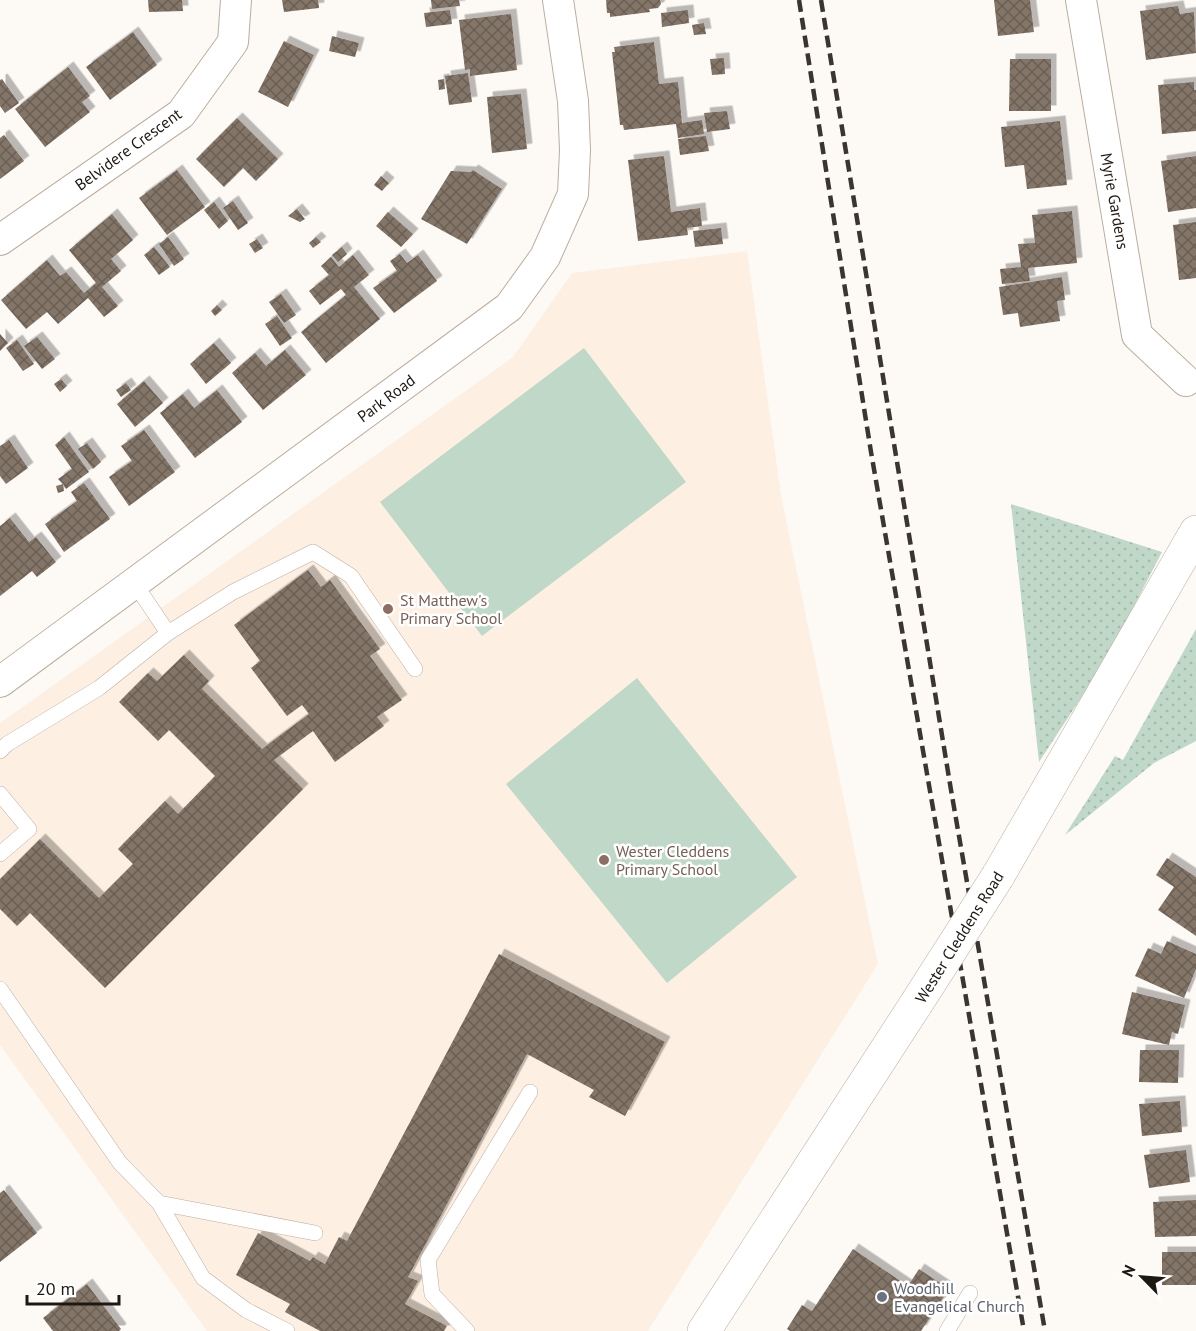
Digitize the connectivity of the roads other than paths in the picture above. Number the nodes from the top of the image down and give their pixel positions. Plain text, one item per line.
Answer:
1 (236, 0) edge
2 (558, 0) edge
3 (1081, 0) edge
4 (0, 240) edge
5 (1186, 381) dead end
6 (1196, 532) edge
7 (135, 584) junction
8 (168, 633) junction
9 (415, 669) dead end
10 (0, 682) edge
11 (0, 751) edge
12 (0, 794) edge
13 (0, 854) edge
14 (0, 988) edge
15 (530, 1092) dead end
16 (159, 1203) junction
17 (315, 1233) dead end
18 (970, 1293) dead end
19 (287, 1331) edge
20 (467, 1331) edge
21 (704, 1331) edge
22 (947, 1331) edge

1 - 4 street, Belvidere Crescent
2 - 7 street, Park Road
3 - 5 street, Myrie Gardens
6 - 21 street, Wester Cleddens Road, bridge
7 - 8 lane
7 - 10 street, Park Road
8 - 9 lane
8 - 11 lane
12 - 13 lane
14 - 16 lane
15 - 20 lane
16 - 17 lane
16 - 19 lane
18 - 22 lane

